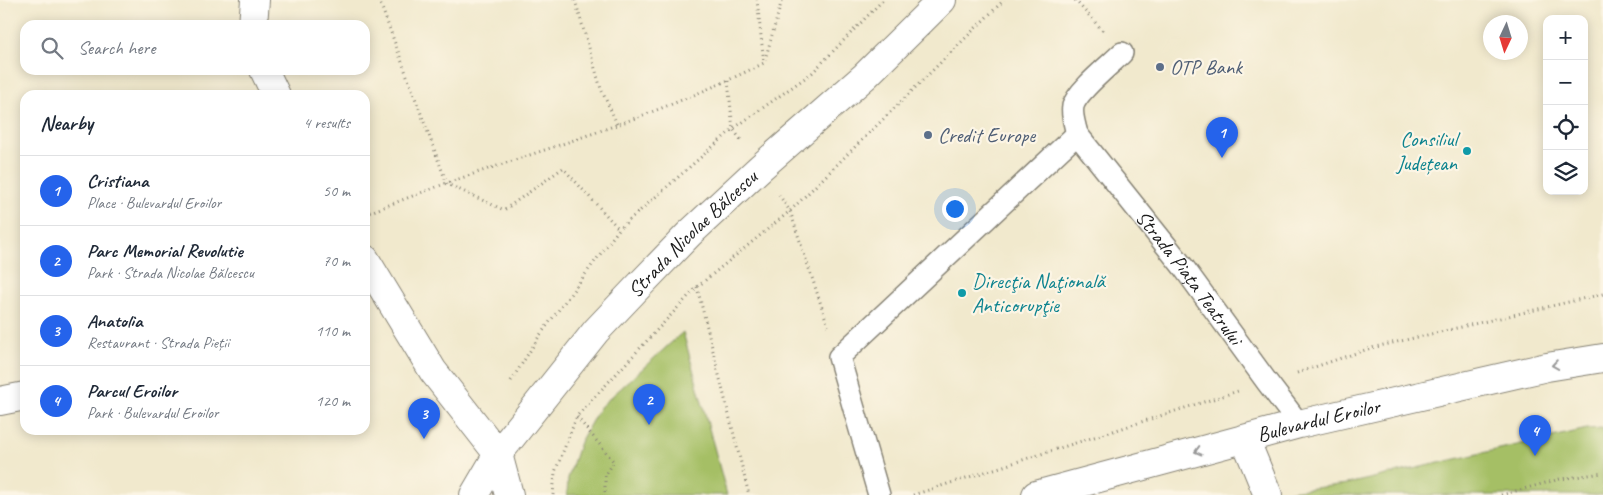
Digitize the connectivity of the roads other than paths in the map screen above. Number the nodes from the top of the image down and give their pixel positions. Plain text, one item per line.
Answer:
1 (255, 0) edge
2 (942, 0) edge
3 (253, 20) edge
4 (1122, 53) road end
5 (266, 75) edge
6 (274, 90) edge
7 (1077, 134) junction
8 (370, 269) edge
9 (1603, 358) edge
10 (20, 397) edge
11 (0, 401) edge
12 (1299, 424) junction
13 (1245, 438) junction
14 (498, 454) junction
15 (474, 495) edge
16 (510, 495) edge
17 (879, 495) edge
18 (1036, 495) edge
19 (1268, 495) edge

1 - 3 street
2 - 14 street, Strada Nicolae Bălcescu
4 - 7 lane, Strada Piața Teatrului
5 - 6 street
7 - 12 lane, Strada Piața Teatrului
7 - 17 lane
8 - 14 street
9 -> 12 street, Bulevardul Eroilor
10 - 11 street
12 - 13 street, Bulevardul Eroilor
13 -> 18 street, Bulevardul Eroilor
13 - 19 street
14 - 15 street, Strada Nicolae Bălcescu
14 - 16 street

